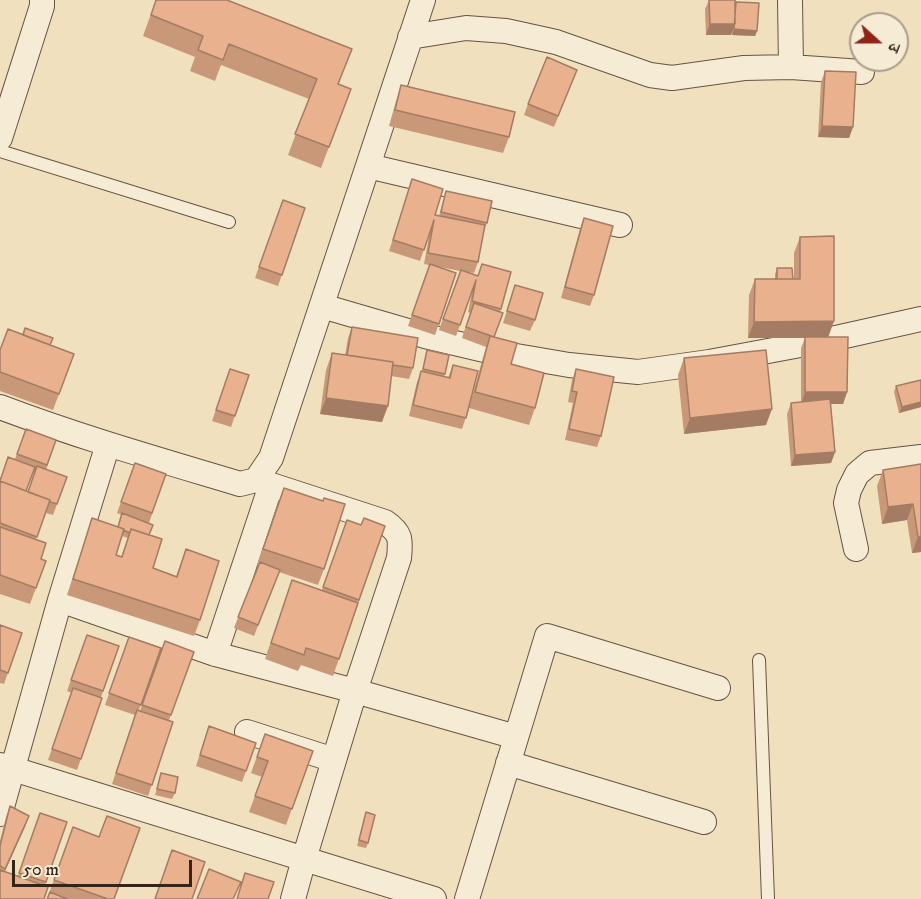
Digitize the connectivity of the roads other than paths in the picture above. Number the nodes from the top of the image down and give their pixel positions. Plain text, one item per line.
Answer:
1 (42, 0) edge
2 (423, 0) edge
3 (790, 0) edge
4 (410, 37) junction
5 (791, 67) junction
6 (849, 71) edge
7 (0, 138) edge
8 (0, 151) edge
9 (368, 166) junction
10 (229, 222) dead end
11 (621, 225) dead end
12 (322, 306) junction
13 (921, 319) edge
14 (0, 407) edge
15 (108, 444) junction
16 (921, 457) edge
17 (263, 483) junction
18 (856, 549) dead end
19 (60, 600) junction
20 (215, 654) junction
21 (759, 660) dead end
22 (718, 688) dead end
23 (355, 691) junction
24 (247, 732) dead end
25 (516, 737) junction
26 (334, 760) junction
27 (508, 763) junction
28 (7, 767) edge
29 (0, 814) edge
30 (704, 822) dead end
31 (304, 859) junction
32 (293, 899) edge
33 (434, 899) edge
34 (467, 899) edge
35 (768, 899) edge

1 - 7 street
2 - 4 street
3 - 5 street
4 - 5 street
4 - 9 street
5 - 6 street
8 - 10 lane
9 - 11 street
9 - 12 street
12 - 13 street
12 - 17 street
14 - 15 street
15 - 17 street
15 - 19 street
16 - 18 street
17 - 20 street
17 - 23 street
19 - 20 street
19 - 28 street
20 - 23 street
21 - 35 lane
22 - 25 street
23 - 25 street
23 - 26 street
24 - 26 street
25 - 27 street
26 - 31 street
27 - 30 street
27 - 34 street
28 - 29 street
28 - 31 street
31 - 32 street
31 - 33 street

